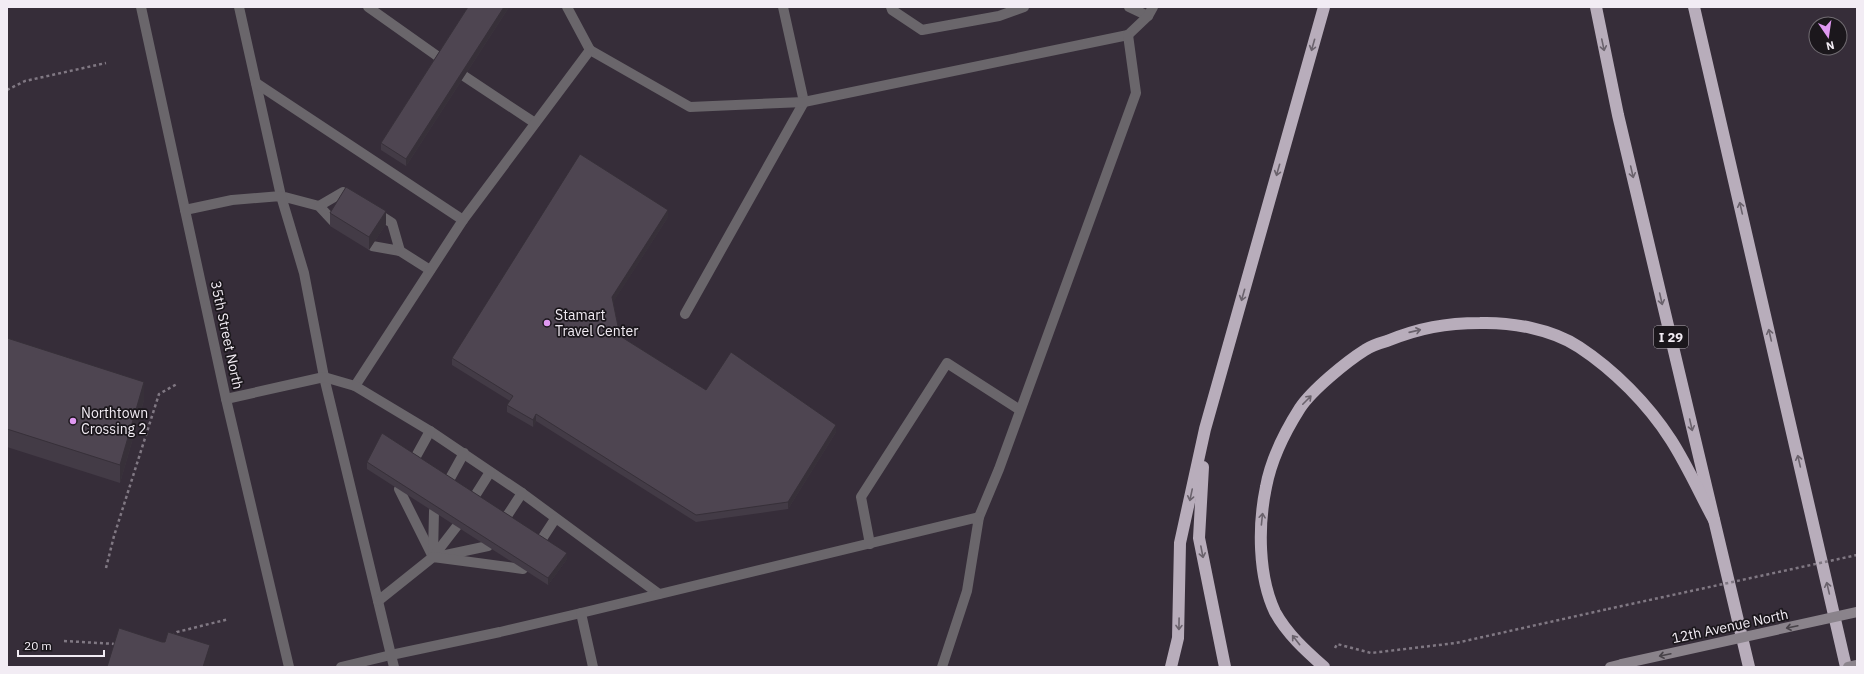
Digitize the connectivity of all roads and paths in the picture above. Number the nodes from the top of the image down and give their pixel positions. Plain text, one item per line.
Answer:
1 (141, 7) edge
2 (240, 7) edge
3 (368, 7) edge
4 (567, 7) edge
5 (783, 7) edge
6 (891, 7) edge
7 (1024, 7) edge
8 (1129, 7) edge
9 (1324, 7) edge
10 (1596, 7) edge
11 (1694, 7) edge
12 (1150, 11) edge
13 (1128, 35) junction
14 (590, 50) junction
15 (440, 58) edge
16 (106, 63) dead end
17 (464, 76) edge
18 (256, 83) junction
19 (7, 90) edge
20 (804, 102) junction
21 (535, 123) junction
22 (281, 196) junction
23 (319, 206) junction
24 (185, 210) junction
25 (463, 220) junction
26 (333, 221) edge
27 (372, 246) edge
28 (400, 251) junction
29 (430, 270) junction
30 (685, 314) dead end
31 (324, 377) junction
32 (177, 384) dead end
33 (355, 386) junction
34 (226, 399) junction
35 (1020, 410) junction
36 (1205, 429) junction
37 (430, 431) junction
38 (464, 454) junction
39 (414, 460) edge
40 (490, 472) junction
41 (448, 482) edge
42 (399, 489) edge
43 (522, 494) junction
44 (473, 499) edge
45 (434, 511) edge
46 (979, 517) junction
47 (505, 519) edge
48 (555, 519) junction
49 (1714, 520) junction
50 (457, 526) edge
51 (540, 542) edge
52 (870, 544) junction
53 (488, 546) edge
54 (1857, 555) edge
55 (433, 557) junction
56 (106, 568) dead end
57 (524, 569) edge
58 (659, 594) junction
59 (378, 601) junction
60 (1857, 612) edge
61 (581, 613) junction
62 (229, 620) dead end
63 (64, 641) dead end
64 (166, 641) edge
65 (122, 644) edge
66 (1334, 650) dead end
67 (390, 655) junction
68 (1846, 665) edge
69 (1857, 665) edge
70 (289, 667) edge
71 (341, 667) edge
72 (394, 667) edge
73 (593, 667) edge
74 (942, 667) edge
75 (1171, 667) edge
76 (1226, 667) edge
77 (1324, 667) edge
78 (1610, 667) edge
79 (1749, 667) edge

1 - 24 street, 35th Street North
2 - 18 street
3 - 15 street
4 - 14 street
5 - 20 street
6 - 7 street
8 - 12 street
9 -> 36 highway
10 -> 49 highway, I 29
68 -> 11 highway
12 - 13 street
13 - 20 street
13 - 35 street
14 - 20 street
14 - 21 street
16 - 19 path
17 - 21 street
18 - 22 street
18 - 25 street
20 - 30 street
21 - 25 street
22 - 23 street
22 - 24 street
22 - 31 street
23 - 26 street
23 - 28 street
24 - 34 street, 35th Street North
25 - 29 street
27 - 28 street
28 - 29 street
29 - 33 street
31 - 33 street
31 - 34 street
31 - 59 street
32 - 56 path
33 - 37 street
34 - 70 street, 35th Street North
35 - 46 street
35 - 52 street
36 -> 75 highway
36 -> 76 highway
37 - 38 street
37 - 39 street
38 - 40 street
38 - 41 street
40 - 43 street
40 - 44 street
42 - 55 street
43 - 47 street
43 - 48 street
45 - 55 street
46 - 52 street
46 - 74 street
48 - 51 street
48 - 58 street
77 -> 49 highway
49 - 79 highway, I 29
50 - 55 street
52 - 58 street
53 - 55 street
54 - 66 path, bridge
55 - 57 street
55 - 59 street
58 - 61 street
59 - 67 street
60 -> 78 main road, 12th Avenue North, bridge
61 - 67 street
61 - 73 street
62 - 64 path
63 - 65 path
67 - 71 street
67 - 72 street
68 - 69 main road, bridge

